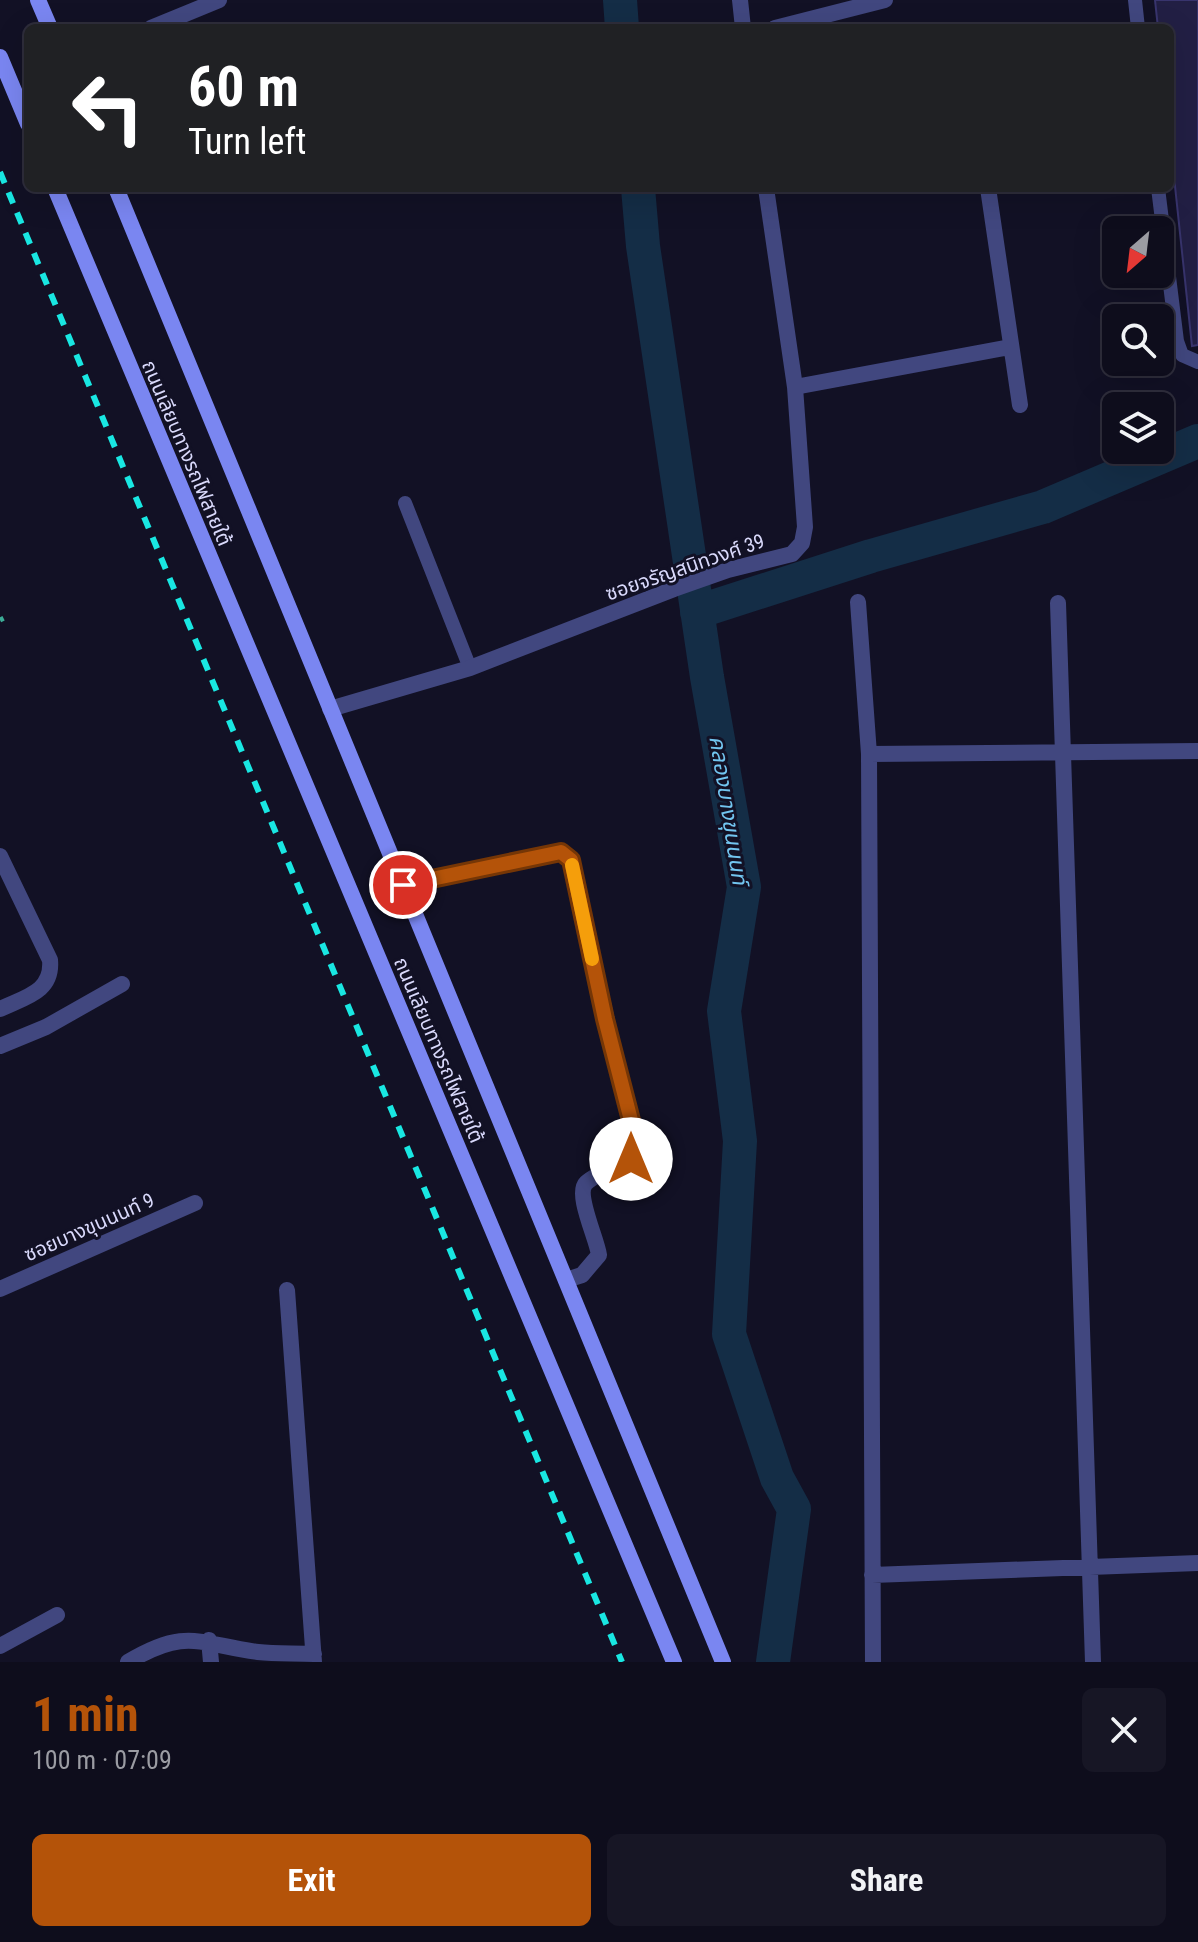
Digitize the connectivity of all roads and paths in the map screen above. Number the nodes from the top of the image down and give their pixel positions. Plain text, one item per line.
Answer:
1 (38, 0) edge
2 (219, 0) edge
3 (740, 0) edge
4 (885, 0) edge
5 (1135, 0) edge
6 (182, 22) edge
7 (48, 24) edge
8 (743, 24) edge
9 (791, 24) edge
10 (1138, 24) edge
11 (0, 57) edge
12 (24, 114) edge
13 (57, 192) edge
14 (118, 192) edge
15 (767, 192) edge
16 (989, 192) edge
17 (1158, 192) edge
18 (1010, 347) junction
19 (1198, 362) edge
20 (795, 387) junction
21 (1020, 405) dead end
22 (405, 503) dead end
23 (858, 602) dead end
24 (1058, 603) dead end
25 (8, 616) dead end
26 (0, 620) edge
27 (470, 668) junction
28 (330, 709) junction
29 (1063, 751) junction
30 (1198, 751) edge
31 (869, 754) junction
32 (0, 856) edge
33 (403, 885) junction
34 (122, 984) dead end
35 (0, 1009) edge
36 (0, 1046) edge
37 (195, 1203) dead end
38 (566, 1280) junction
39 (0, 1289) edge
40 (287, 1290) dead end
41 (1198, 1563) edge
42 (1090, 1567) junction
43 (872, 1575) junction
44 (57, 1615) dead end
45 (209, 1640) junction
46 (0, 1646) edge
47 (314, 1658) edge
48 (128, 1662) edge
49 (211, 1662) edge
50 (674, 1662) edge
51 (723, 1662) edge
52 (873, 1662) edge
53 (1093, 1662) edge

1 - 7 main road
2 - 6 street
3 - 8 street
4 - 9 street
5 - 10 lane
11 - 12 main road
13 - 50 main road, ถนนเลียบทางรถไฟสายใต้
14 - 28 main road, ถนนเลียบทางรถไฟสายใต้
15 - 20 street, ซอยจรัญสนิทวงศ์ 39
16 - 18 street
17 - 19 lane
18 - 20 street
18 - 21 street
20 - 27 street, ซอยจรัญสนิทวงศ์ 39
22 - 27 lane
23 - 31 street
24 - 29 street
25 - 26 path
27 - 28 street, ซอยจรัญสนิทวงศ์ 39
28 - 33 main road, ถนนเลียบทางรถไฟสายใต้
29 - 30 street
29 - 31 street
29 - 42 street
31 - 43 street
32 - 35 street
33 - 38 main road, ถนนเลียบทางรถไฟสายใต้
33 - 38 street
34 - 36 street
37 - 39 street, ซอยบางขุนนนท์ 9
38 - 51 main road, ถนนเลียบทางรถไฟสายใต้
40 - 47 street
41 - 42 street
42 - 43 street
42 - 53 street
43 - 52 street
44 - 46 street
45 - 47 street
45 - 48 street
45 - 49 street

